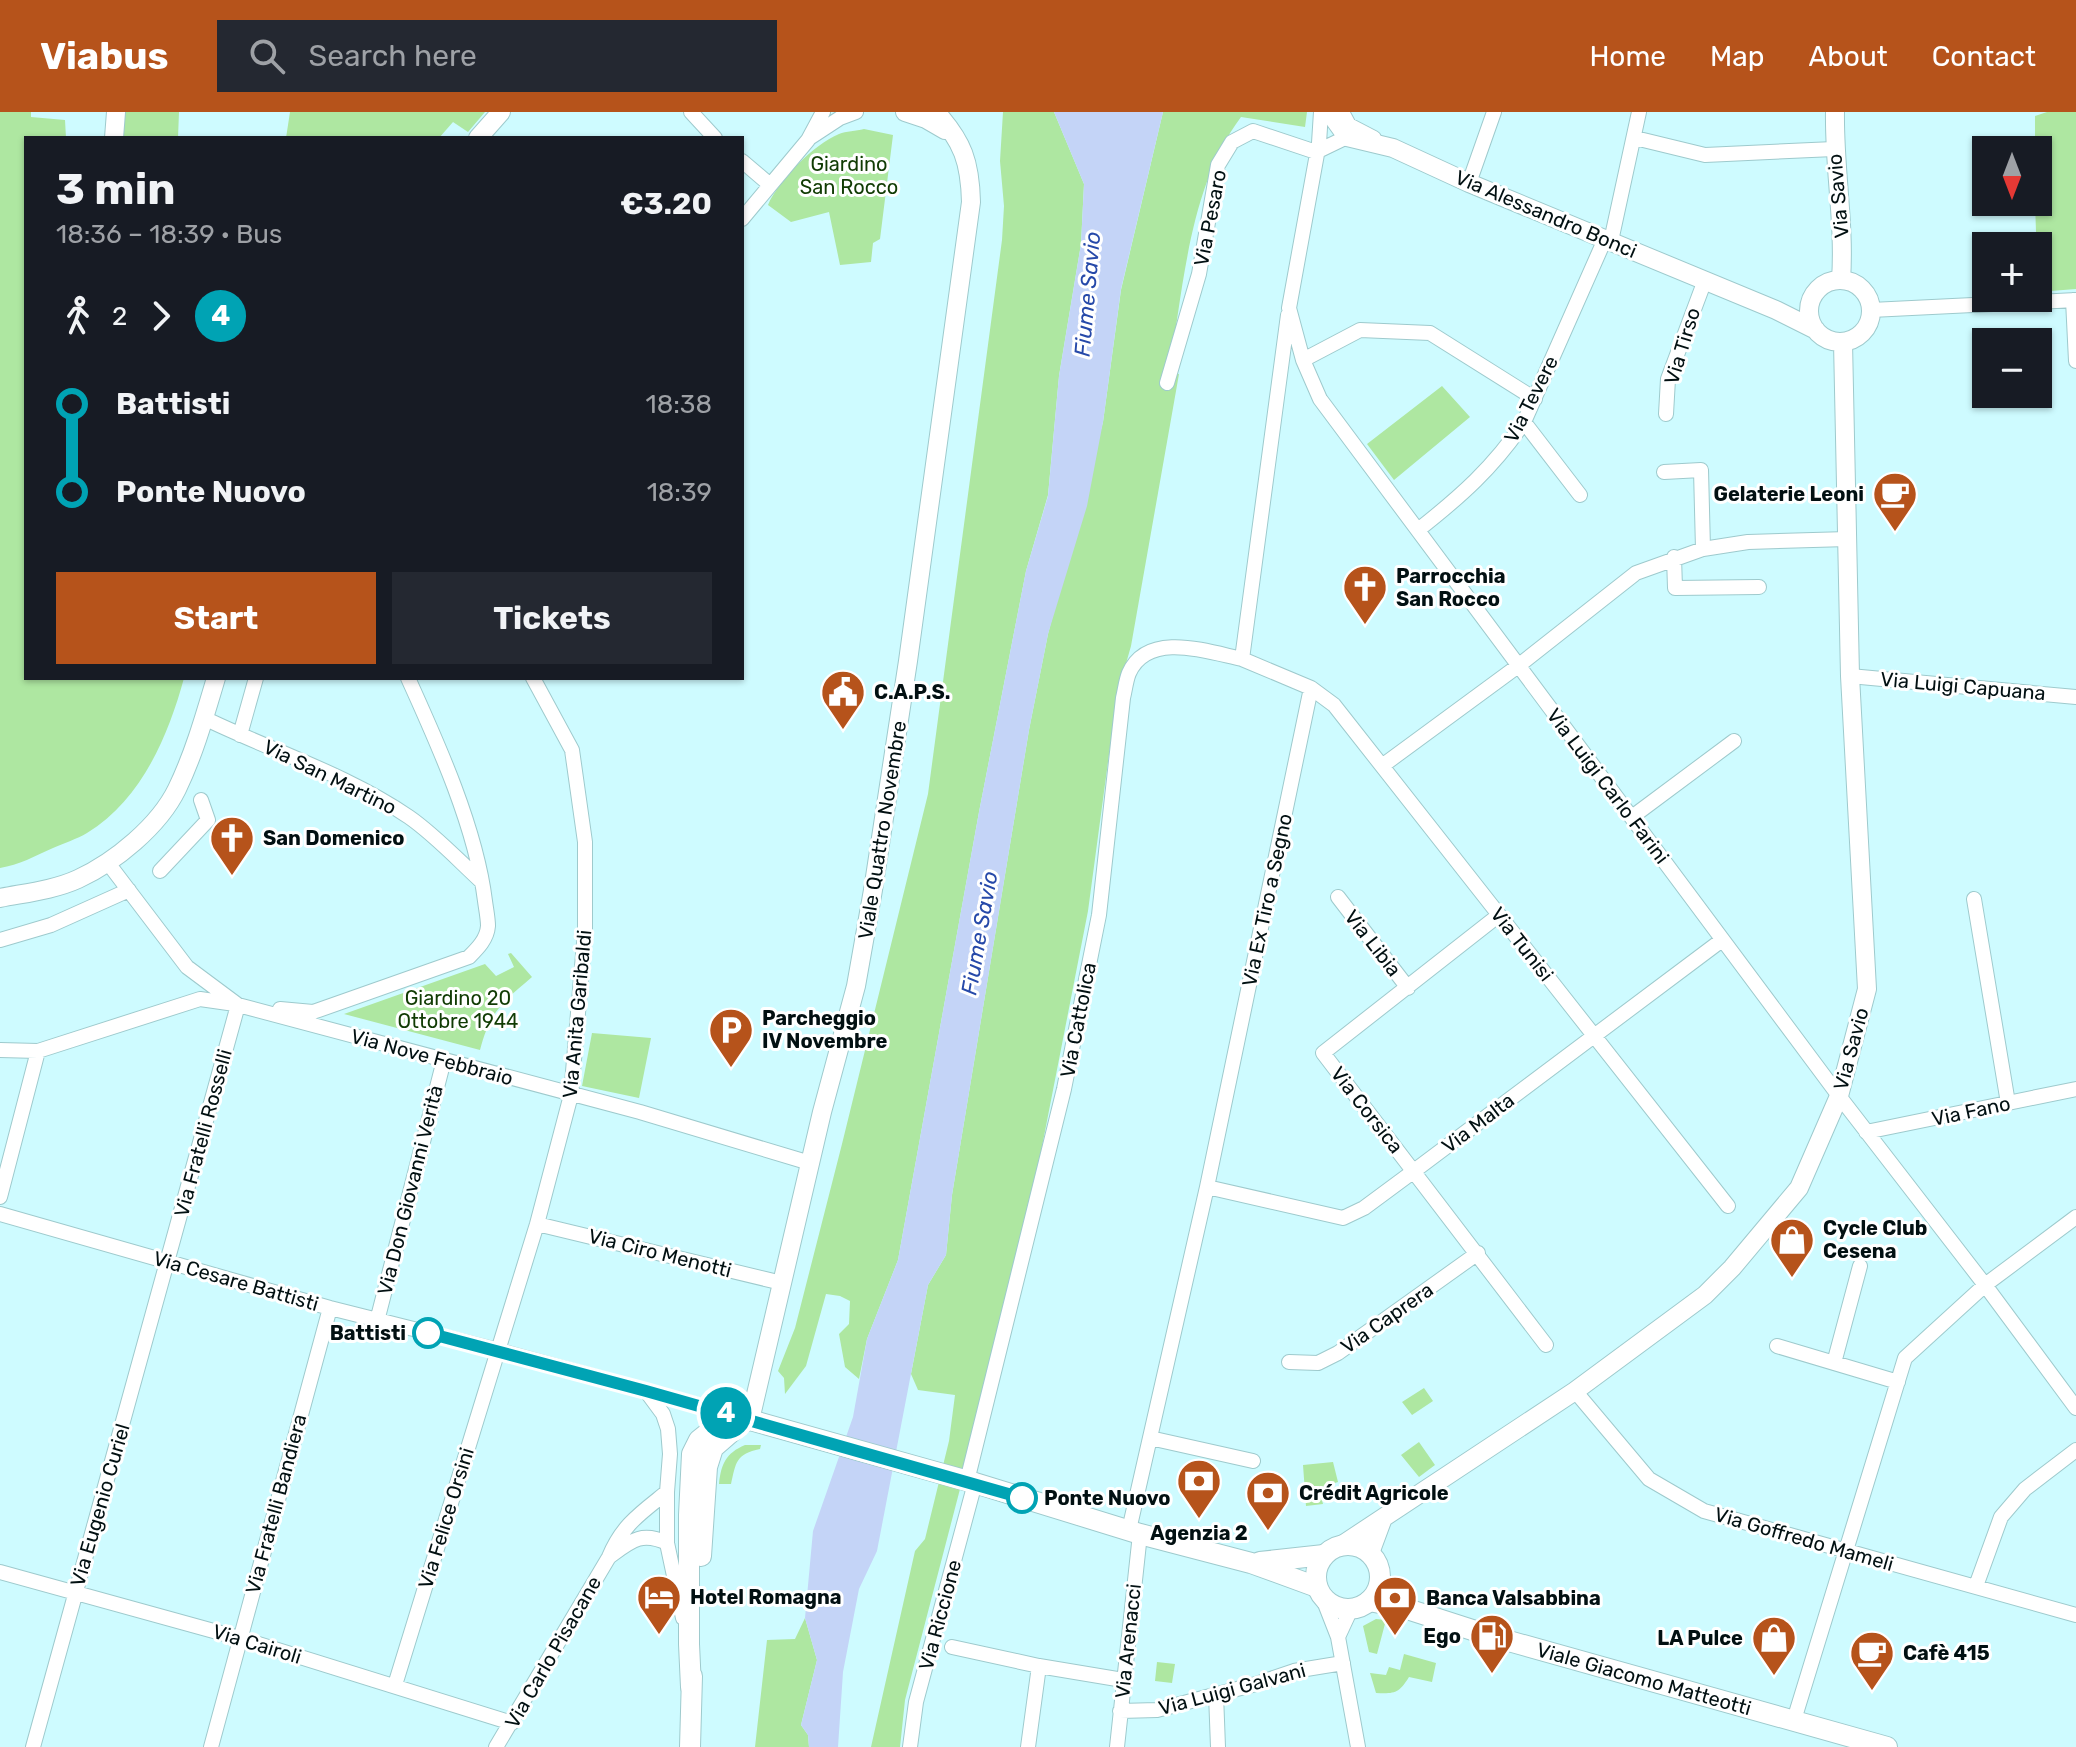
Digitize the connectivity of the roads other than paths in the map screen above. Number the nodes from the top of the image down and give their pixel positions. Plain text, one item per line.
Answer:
1 (116, 112) edge
2 (501, 112) edge
3 (691, 112) edge
4 (823, 112) edge
5 (856, 112) edge
6 (905, 112) edge
7 (936, 112) edge
8 (1321, 112) edge
9 (1329, 112) edge
10 (1342, 112) edge
11 (1494, 112) edge
12 (1639, 112) edge
13 (1835, 112) edge
14 (114, 136) edge
15 (480, 136) edge
16 (713, 136) edge
17 (1347, 137) junction
18 (957, 138) junction
19 (1635, 138) junction
20 (808, 140) junction
21 (1393, 148) junction
22 (1834, 149) junction
23 (1316, 152) junction
24 (744, 163) edge
25 (1469, 183) junction
26 (769, 184) junction
27 (744, 216) edge
28 (1608, 240) junction
29 (1705, 280) junction
30 (1841, 280) junction
31 (2075, 300) edge
32 (1289, 308) junction
33 (1776, 310) junction
34 (1809, 310) junction
35 (1871, 310) junction
36 (1818, 332) junction
37 (1843, 342) junction
38 (1303, 360) junction
39 (2076, 361) edge
40 (1844, 369) junction
41 (1167, 383) dead end
42 (1535, 399) junction
43 (1666, 414) dead end
44 (1524, 422) junction
45 (1664, 472) dead end
46 (1580, 495) dead end
47 (1418, 530) junction
48 (1848, 539) junction
49 (1703, 549) junction
50 (1674, 557) junction
51 (1759, 587) dead end
52 (1242, 659) junction
53 (1518, 666) junction
54 (1850, 676) junction
55 (215, 680) edge
56 (255, 680) edge
57 (409, 680) edge
58 (534, 680) edge
59 (1311, 688) junction
60 (2076, 697) edge
61 (204, 718) junction
62 (240, 735) junction
63 (1734, 741) dead end
64 (1382, 766) junction
65 (201, 800) dead end
66 (1632, 817) junction
67 (108, 863) junction
68 (160, 871) dead end
69 (483, 883) junction
70 (129, 890) junction
71 (1338, 897) dead end
72 (0, 898) edge
73 (1974, 899) dead end
74 (1499, 915) junction
75 (0, 940) edge
76 (1722, 940) junction
77 (1408, 988) junction
78 (238, 1005) junction
79 (1594, 1036) junction
80 (0, 1050) edge
81 (38, 1051) junction
82 (444, 1060) junction
83 (2076, 1089) edge
84 (571, 1095) junction
85 (1839, 1096) junction
86 (2008, 1103) junction
87 (1866, 1132) junction
88 (810, 1163) junction
89 (1414, 1171) junction
90 (1207, 1187) junction
91 (0, 1197) edge
92 (1728, 1206) dead end
93 (0, 1214) edge
94 (2076, 1217) edge
95 (537, 1224) junction
96 (1478, 1253) junction
97 (168, 1262) junction
98 (1860, 1266) dead end
99 (782, 1283) junction
100 (1985, 1285) junction
101 (330, 1308) junction
102 (377, 1321) junction
103 (1546, 1345) dead end
104 (1777, 1346) dead end
105 (497, 1350) junction
106 (1289, 1362) dead end
107 (1834, 1363) junction
108 (1898, 1382) junction
109 (646, 1391) junction
110 (1575, 1391) junction
111 (2076, 1408) edge
112 (750, 1420) junction
113 (1150, 1438) junction
114 (2076, 1450) edge
115 (1253, 1461) dead end
116 (971, 1477) junction
117 (667, 1492) junction
118 (1383, 1518) junction
119 (1134, 1532) junction
120 (667, 1543) junction
121 (1342, 1545) junction
122 (1845, 1550) junction
123 (1324, 1555) junction
124 (609, 1557) junction
125 (1375, 1562) junction
126 (1251, 1563) junction
127 (0, 1572) edge
128 (1976, 1586) junction
129 (75, 1591) junction
130 (1320, 1592) junction
131 (1360, 1605) junction
132 (1401, 1607) junction
133 (2076, 1615) edge
134 (1338, 1637) junction
135 (239, 1638) junction
136 (689, 1644) junction
137 (952, 1647) dead end
138 (1343, 1663) junction
139 (1039, 1666) junction
140 (1123, 1680) junction
141 (395, 1685) junction
142 (691, 1687) junction
143 (1216, 1694) junction
144 (1120, 1711) junction
145 (1794, 1720) junction
146 (512, 1723) junction
147 (1826, 1739) edge
148 (33, 1747) edge
149 (211, 1747) edge
150 (496, 1747) edge
151 (690, 1747) edge
152 (910, 1747) edge
153 (1028, 1747) edge
154 (1117, 1747) edge
155 (1218, 1747) edge
156 (1358, 1747) edge
157 (1887, 1747) edge

1 - 14 street
2 - 15 street
3 - 16 street
4 - 20 street
5 - 20 street
6 - 18 street
7 - 18 street, Viale Quattro Novembre
8 - 23 street, Via Luigi Carlo Farini
9 - 17 street
10 - 21 street
11 - 25 street
12 - 19 street, Via Tevere
13 - 22 street, Via Savio
17 - 21 street, Via Alessandro Bonci
17 - 23 street
18 - 88 street, Viale Quattro Novembre
19 - 22 street
19 - 28 street, Via Tevere
20 - 26 street
21 - 25 street, Via Alessandro Bonci
22 - 30 street, Via Savio
23 - 32 street, Via Luigi Carlo Farini
23 - 41 street, Via Pesaro
24 - 26 street
25 - 28 street, Via Alessandro Bonci
26 - 27 street
28 - 29 street, Via Alessandro Bonci
28 - 42 street, Via Tevere
29 - 33 street, Via Alessandro Bonci
29 - 43 street, Via Tirso
30 - 34 street
30 - 35 street
31 - 35 street
31 - 39 street
32 - 38 street, Via Luigi Carlo Farini
32 - 52 street
33 - 34 street, Via Alessandro Bonci
33 - 36 street, Via Alessandro Bonci
34 - 36 street
35 - 37 street
36 - 37 street
36 - 40 street
37 - 40 street, Via Savio
38 - 42 street
38 - 47 street, Via Luigi Carlo Farini
40 - 48 street, Via Savio
42 - 44 street, Via Tevere
44 - 46 street
44 - 47 street, Via Tevere
45 - 49 street
47 - 53 street, Via Luigi Carlo Farini
48 - 49 street
48 - 54 street, Via Savio
49 - 50 street
50 - 51 street
50 - 53 street
52 - 59 street
52 - 116 street, Via Cattolica
53 - 64 street
53 - 66 street, Via Luigi Carlo Farini
54 - 60 street, Via Luigi Capuana
54 - 85 street, Via Savio
55 - 61 street
56 - 62 street
57 - 69 street
58 - 84 street, Via Anita Garibaldi
59 - 64 street, Via Tunisi
59 - 90 street, Via Ex Tiro a Segno
61 - 62 street, Via San Martino
61 - 67 street
62 - 69 street, Via San Martino
63 - 66 street
64 - 74 street, Via Tunisi
65 - 68 street
66 - 76 street, Via Luigi Carlo Farini
67 - 70 street
67 - 72 street
69 - 78 street
70 - 75 street
70 - 78 street
71 - 77 street, Via Libia
73 - 86 street
74 - 77 street, Via Corsica
74 - 79 street, Via Tunisi
76 - 79 street, Via Malta
76 - 85 street, Via Luigi Carlo Farini
77 - 89 street, Via Corsica
78 - 81 street
78 - 82 street, Via Nove Febbraio
78 - 97 street, Via Fratelli Rosselli
79 - 89 street, Via Malta
79 - 92 street, Via Tunisi
80 - 81 street
81 - 91 street
82 - 84 street, Via Nove Febbraio
82 - 102 street, Via Don Giovanni Verità
83 - 86 street, Via Fano
84 - 88 street, Via Nove Febbraio
84 - 95 street, Via Anita Garibaldi
85 - 87 street, Via Luigi Carlo Farini
85 - 110 street, Via Savio
86 - 87 street, Via Fano
87 - 100 street, Via Luigi Carlo Farini
88 - 99 street, Viale Quattro Novembre
89 - 90 street, Via Malta
89 - 96 street, Via Corsica
90 - 113 street, Via Ex Tiro a Segno
93 - 97 street, Via Cesare Battisti
94 - 100 street
95 - 99 street, Via Ciro Menotti
95 - 105 street, Via Anita Garibaldi
96 - 103 street, Via Corsica
96 - 106 street, Via Caprera
97 - 101 street, Via Cesare Battisti
97 - 129 street, Via Eugenio Curiel
98 - 107 street
99 - 112 street, Viale Quattro Novembre
100 - 108 street
100 - 111 street, Via Luigi Carlo Farini
101 - 102 street, Via Cesare Battisti
101 - 135 street, Via Fratelli Bandiera
102 - 105 street, Via Cesare Battisti
104 - 107 street
105 - 109 street, Via Cesare Battisti
105 - 141 street, Via Felice Orsini
107 - 108 street
108 - 122 street
109 - 112 street, Via Cesare Battisti
109 - 117 street
110 - 118 street, Via Savio
110 - 122 street, Via Goffredo Mameli
112 - 116 main road
112 - 136 main road
112 - 142 main road
113 - 115 street
113 - 119 street, Via Ex Tiro a Segno
114 - 128 street
116 - 119 main road
116 - 152 street, Via Riccione
117 - 120 street
117 - 124 street, Via Carlo Pisacane
118 - 121 street, Via Savio
118 - 125 street
119 - 126 main road
119 - 140 street, Via Arenacci
120 - 124 street
120 - 136 street
121 - 123 main road
121 - 125 main road
122 - 128 street, Via Goffredo Mameli
122 - 145 street
123 - 126 main road
123 - 130 main road
124 - 146 street, Via Carlo Pisacane
125 - 131 main road
125 - 132 main road
126 - 130 main road
127 - 129 street, Via Cairoli
128 - 133 street, Via Goffredo Mameli
129 - 135 street, Via Cairoli
129 - 148 street, Via Eugenio Curiel
130 - 131 main road
130 - 134 street
131 - 132 main road, Viale Giacomo Matteotti
131 - 134 street
132 - 145 main road, Viale Giacomo Matteotti
134 - 138 street
135 - 141 street, Via Cairoli
135 - 149 street, Via Fratelli Bandiera
136 - 142 main road
137 - 139 street
138 - 143 street, Via Luigi Galvani
138 - 156 street
139 - 140 street
139 - 153 street
140 - 144 street, Via Arenacci
141 - 146 street, Via Cairoli
142 - 151 main road
143 - 144 street, Via Luigi Galvani
143 - 155 street
144 - 154 street, Via Arenacci
145 - 147 main road, Viale Giacomo Matteotti
146 - 150 street, Via Carlo Pisacane
147 - 157 main road, Viale Giacomo Matteotti

